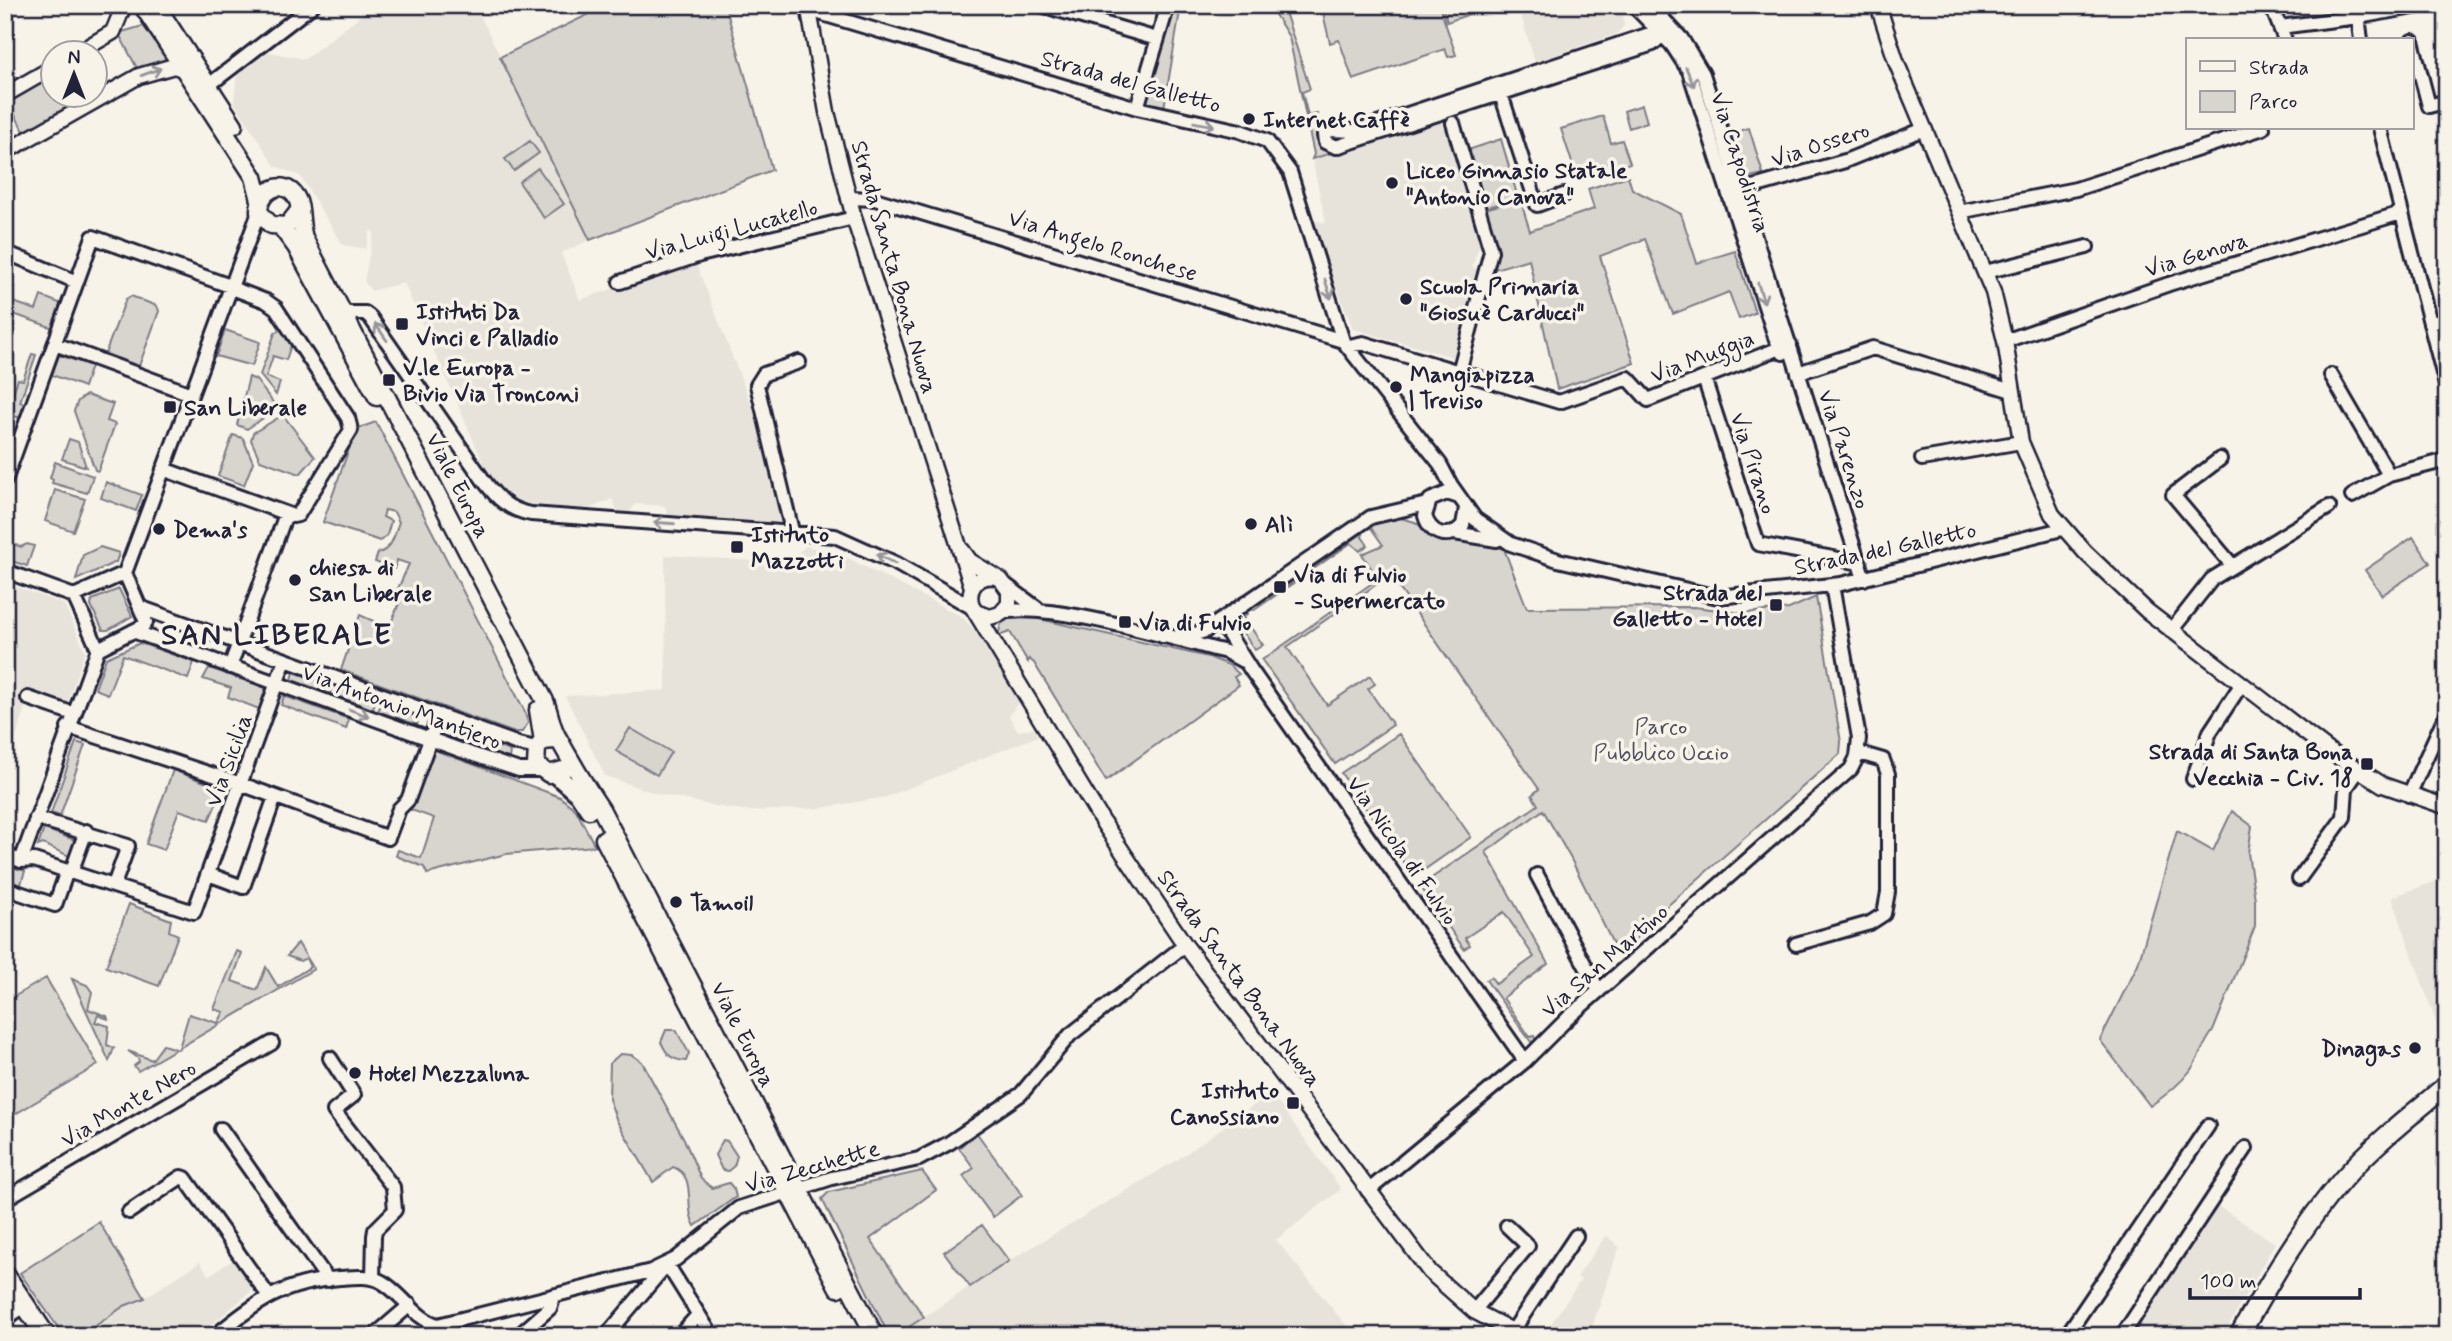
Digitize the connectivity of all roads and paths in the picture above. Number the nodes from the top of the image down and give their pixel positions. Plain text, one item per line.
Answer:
1 (124, 5) edge
2 (142, 5) edge
3 (156, 5) edge
4 (313, 5) edge
5 (1041, 5) edge
6 (1168, 5) edge
7 (1650, 5) edge
8 (2271, 5) edge
9 (2425, 5) edge
10 (1634, 6) edge
11 (1882, 6) edge
12 (809, 8) edge
13 (2358, 17) junction
14 (2280, 27) junction
15 (1664, 31) junction
16 (103, 38) edge
17 (2284, 38) edge
18 (2361, 38) edge
19 (1157, 39) junction
20 (1630, 39) junction
21 (1642, 47) junction
22 (2414, 51) edge
23 (1678, 54) junction
24 (186, 70) junction
25 (38, 76) edge
26 (209, 85) junction
27 (1499, 89) junction
28 (5, 95) edge
29 (2447, 101) edge
30 (1137, 108) junction
31 (1454, 122) dead end
32 (1924, 129) junction
33 (2257, 130) edge
34 (2380, 130) edge
35 (5, 152) edge
36 (277, 188) junction
37 (1734, 192) junction
38 (1564, 195) dead end
39 (848, 198) junction
40 (298, 212) junction
41 (1959, 212) junction
42 (2401, 213) junction
43 (267, 215) junction
44 (853, 218) junction
45 (2087, 247) dead end
46 (5, 251) edge
47 (1985, 272) junction
48 (77, 282) junction
49 (620, 282) dead end
50 (230, 286) junction
51 (345, 313) junction
52 (2447, 319) edge
53 (2430, 324) junction
54 (2005, 341) junction
55 (55, 344) junction
56 (1346, 344) junction
57 (1785, 346) junction
58 (1387, 353) junction
59 (799, 362) dead end
60 (1361, 362) junction
61 (1459, 372) junction
62 (1798, 373) junction
63 (2330, 374) dead end
64 (1704, 378) junction
65 (2447, 389) edge
66 (2012, 391) junction
67 (191, 394) junction
68 (2021, 442) junction
69 (1433, 454) junction
70 (1922, 458) dead end
71 (2220, 459) dead end
72 (2447, 460) edge
73 (163, 469) junction
74 (2389, 475) junction
75 (5, 481) edge
76 (2352, 496) dead end
77 (1430, 500) junction
78 (1463, 503) junction
79 (2329, 508) dead end
80 (1395, 511) junction
81 (286, 514) junction
82 (1430, 527) junction
83 (2062, 529) junction
84 (792, 531) junction
85 (1454, 533) junction
86 (955, 538) junction
87 (1511, 544) junction
88 (1860, 563) junction
89 (2232, 565) junction
90 (5, 571) edge
91 (125, 573) junction
92 (1864, 579) junction
93 (1001, 581) junction
94 (1832, 585) junction
95 (971, 589) junction
96 (947, 591) junction
97 (74, 596) junction
98 (142, 608) junction
99 (975, 611) junction
100 (1001, 613) junction
101 (1233, 613) junction
102 (1054, 614) junction
103 (1216, 624) junction
104 (133, 631) junction
105 (2171, 631) junction
106 (1162, 636) junction
107 (1233, 640) junction
108 (239, 643) junction
109 (98, 649) junction
110 (999, 650) junction
111 (1226, 652) junction
112 (285, 660) junction
113 (1246, 663) junction
114 (230, 667) junction
115 (277, 683) junction
116 (2241, 685) junction
117 (28, 698) dead end
118 (2447, 712) edge
119 (74, 714) junction
120 (439, 715) junction
121 (68, 727) junction
122 (430, 739) junction
123 (547, 743) junction
124 (1858, 753) junction
125 (569, 755) junction
126 (2358, 771) junction
127 (547, 772) junction
128 (2193, 779) dead end
129 (241, 785) junction
130 (2409, 795) junction
131 (275, 797) junction
132 (2446, 806) edge
133 (36, 818) junction
134 (86, 831) junction
135 (5, 855) edge
136 (21, 861) junction
137 (70, 870) junction
138 (208, 874) junction
139 (1537, 875) dead end
140 (2300, 879) dead end
141 (114, 885) junction
142 (5, 888) edge
143 (1796, 944) dead end
144 (1185, 945) junction
145 (1600, 991) junction
146 (272, 1043) dead end
147 (330, 1058) dead end
148 (1525, 1061) junction
149 (2447, 1086) edge
150 (2207, 1126) dead end
151 (221, 1129) dead end
152 (2246, 1148) dead end
153 (792, 1190) junction
154 (1368, 1191) junction
155 (5, 1199) edge
156 (129, 1212) dead end
157 (1507, 1226) dead end
158 (1577, 1236) dead end
159 (667, 1264) junction
160 (5, 1275) edge
161 (373, 1278) junction
162 (328, 1279) junction
163 (268, 1295) junction
164 (554, 1296) junction
165 (26, 1305) junction
166 (410, 1305) junction
167 (1474, 1311) junction
168 (698, 1315) junction
169 (5, 1319) edge
170 (230, 1324) junction
171 (1517, 1334) edge
172 (46, 1336) edge
173 (215, 1336) edge
174 (239, 1336) edge
175 (374, 1336) edge
176 (518, 1336) edge
177 (606, 1336) edge
178 (679, 1336) edge
179 (712, 1336) edge
180 (864, 1336) edge
181 (875, 1336) edge
182 (2066, 1336) edge
183 (2122, 1336) edge
184 (2239, 1336) edge

1 - 16 street
2 - 24 main road, Viale Europa
3 - 26 main road, Viale Europa
4 - 26 street
5 - 19 street
6 - 19 street
7 - 15 street, Via Capodistria
8 - 14 street
9 - 13 street
10 - 15 street, Via Capodistria
10 - 20 street
11 - 32 street
12 - 30 street, Strada del Galletto
12 - 39 street, Strada Santa Bona Nuova
13 - 14 street
13 - 18 street
14 - 17 street
15 - 20 street
15 - 21 street
15 - 23 street, Via Capodistria
15 - 37 street, Via Capodistria
19 - 30 street
20 - 27 street
21 - 23 street
21 - 27 street
22 - 29 street
23 -> 37 street, Via Capodistria
35 -> 24 street
24 - 43 main road, Viale Europa
25 - 28 street
26 - 36 main road, Viale Europa
27 - 27 street
27 - 38 street
30 -> 56 street, Strada del Galletto
31 - 61 street
32 - 37 street, Via Ossero
32 - 41 street
33 - 41 street
34 - 42 street
36 - 40 main road, Viale Europa
36 - 43 main road
37 - 57 street, Via Capodistria
39 - 44 street, Strada Santa Bona Nuova
39 - 56 street, Via Angelo Ronchese
40 - 43 main road
40 - 51 main road, Viale Europa
41 - 47 street
42 - 53 street
42 - 54 street, Via Genova
43 - 50 street
43 - 123 main road, Viale Europa
44 - 49 street, Via Luigi Lucatello
44 - 86 street, Strada Santa Bona Nuova
45 - 47 street
46 - 48 street
47 - 54 street
48 - 50 street
48 - 55 street
50 - 67 street
50 - 81 street
84 -> 51 street
51 - 123 main road, Viale Europa
52 - 53 street
53 - 65 street
54 - 66 street
55 - 67 street
55 - 75 street
56 - 58 street
56 - 60 street, Strada del Galletto
57 - 62 street, Via Parenzo
57 - 64 street, Via Muggia
58 - 60 street
58 - 61 street
59 - 84 street
60 - 69 street, Strada del Galletto
61 - 64 street, Via Muggia
62 - 66 street, Via Parenzo
62 - 88 street, Via Parenzo
63 - 74 street
64 - 88 street, Via Pirano
66 - 68 street
67 - 73 street
68 - 70 street
68 - 83 street
69 - 77 street
69 - 78 street, Strada del Galletto
71 - 89 street
72 - 74 street
73 - 81 street
73 - 91 street
74 - 76 street
77 - 78 street
77 - 80 street, Via Nicola di Fulvio
77 - 82 street
78 - 85 street
78 - 87 street, Strada del Galletto
79 - 89 street
80 - 82 street
80 - 101 street, Via Nicola di Fulvio
81 - 108 street
82 - 85 street
83 - 92 street, Strada del Galletto
83 - 105 street
96 -> 84 street
85 - 87 street, Strada del Galletto
86 - 93 street
86 - 95 street, Strada Santa Bona Nuova
87 - 94 street, Strada del Galletto
88 - 92 street, Via Parenzo
89 - 105 street
90 - 97 street
91 - 97 street
91 - 98 street
92 - 94 street, Strada del Galletto
93 - 95 street
93 - 100 street
93 - 102 street
94 - 124 street
95 - 96 street
95 - 99 street
96 - 99 street
97 - 109 street
98 - 104 street
98 - 108 street, Via Antonio Mantiero
99 - 100 street
99 - 110 street, Strada Santa Bona Nuova
100 - 102 street
100 - 110 street
101 - 103 street, Via Nicola di Fulvio
101 - 107 street
102 - 106 street, Via Nicola di Fulvio
103 - 106 street, Via Nicola di Fulvio
103 - 107 street, Via Nicola di Fulvio
103 - 111 street
104 - 109 street
104 - 114 street, Via Antonio Mantiero
105 - 116 street
106 - 111 street, Via Nicola di Fulvio
107 - 113 street, Via Nicola di Fulvio
108 - 112 street, Via Antonio Mantiero
108 - 114 street
109 - 119 street
110 - 144 street, Strada Santa Bona Nuova
111 - 113 street, Via Nicola di Fulvio
112 - 115 street, Via Sicilia
112 - 120 street, Via Antonio Mantiero
113 - 148 street, Via Nicola di Fulvio
114 - 115 street, Via Antonio Mantiero
115 -> 122 street, Via Antonio Mantiero
115 - 129 street, Via Sicilia
116 - 126 street
116 - 128 street
117 - 119 street
118 - 130 street
119 - 121 street
120 - 122 street
120 - 123 street, Via Antonio Mantiero
121 - 129 street
121 - 133 street
122 - 127 street, Via Antonio Mantiero
122 - 131 street
123 - 125 main road, Viale Europa
123 - 127 main road, Viale Europa
124 - 143 street
124 - 145 street, Via San Martino
125 - 127 main road
125 - 153 main road, Viale Europa
126 - 130 street
126 - 140 street
127 - 153 main road, Viale Europa
129 - 131 street
129 - 138 street, Via Sicilia
130 - 132 street
131 - 138 street
133 - 134 street
133 - 136 street
134 - 137 street
134 - 141 street
135 - 136 street, Via Sicilia
136 - 137 street, Via Sicilia
137 - 141 street, Via Sicilia
137 - 142 street
138 - 141 street, Via Sicilia
139 - 145 street
144 - 153 street, Via Zecchette
144 - 154 street, Strada Santa Bona Nuova
145 - 148 street, Via San Martino
146 - 155 street, Via Monte Nero
147 - 161 street
148 - 154 street, Via San Martino
149 - 184 main road
150 - 182 street
151 - 162 street
152 - 183 street
153 - 159 street, Via Zecchette
153 - 180 main road, Viale Europa
153 - 181 main road, Viale Europa
154 - 167 street, Strada Santa Bona Nuova
156 - 163 street
157 - 167 street
158 - 171 street, Strada Santa Bona Nuova
159 - 164 street, Via Zecchette
159 - 168 street
159 - 177 street
160 - 165 main road
161 - 162 street
161 - 166 street, Via Zecchette
162 - 163 street
163 - 170 street
164 - 166 street, Via Zecchette
164 - 176 street
165 - 169 street
165 - 172 main road
166 - 175 street
167 - 171 street, Strada Santa Bona Nuova
168 - 178 street
168 - 179 street
170 - 173 street
170 - 174 street

